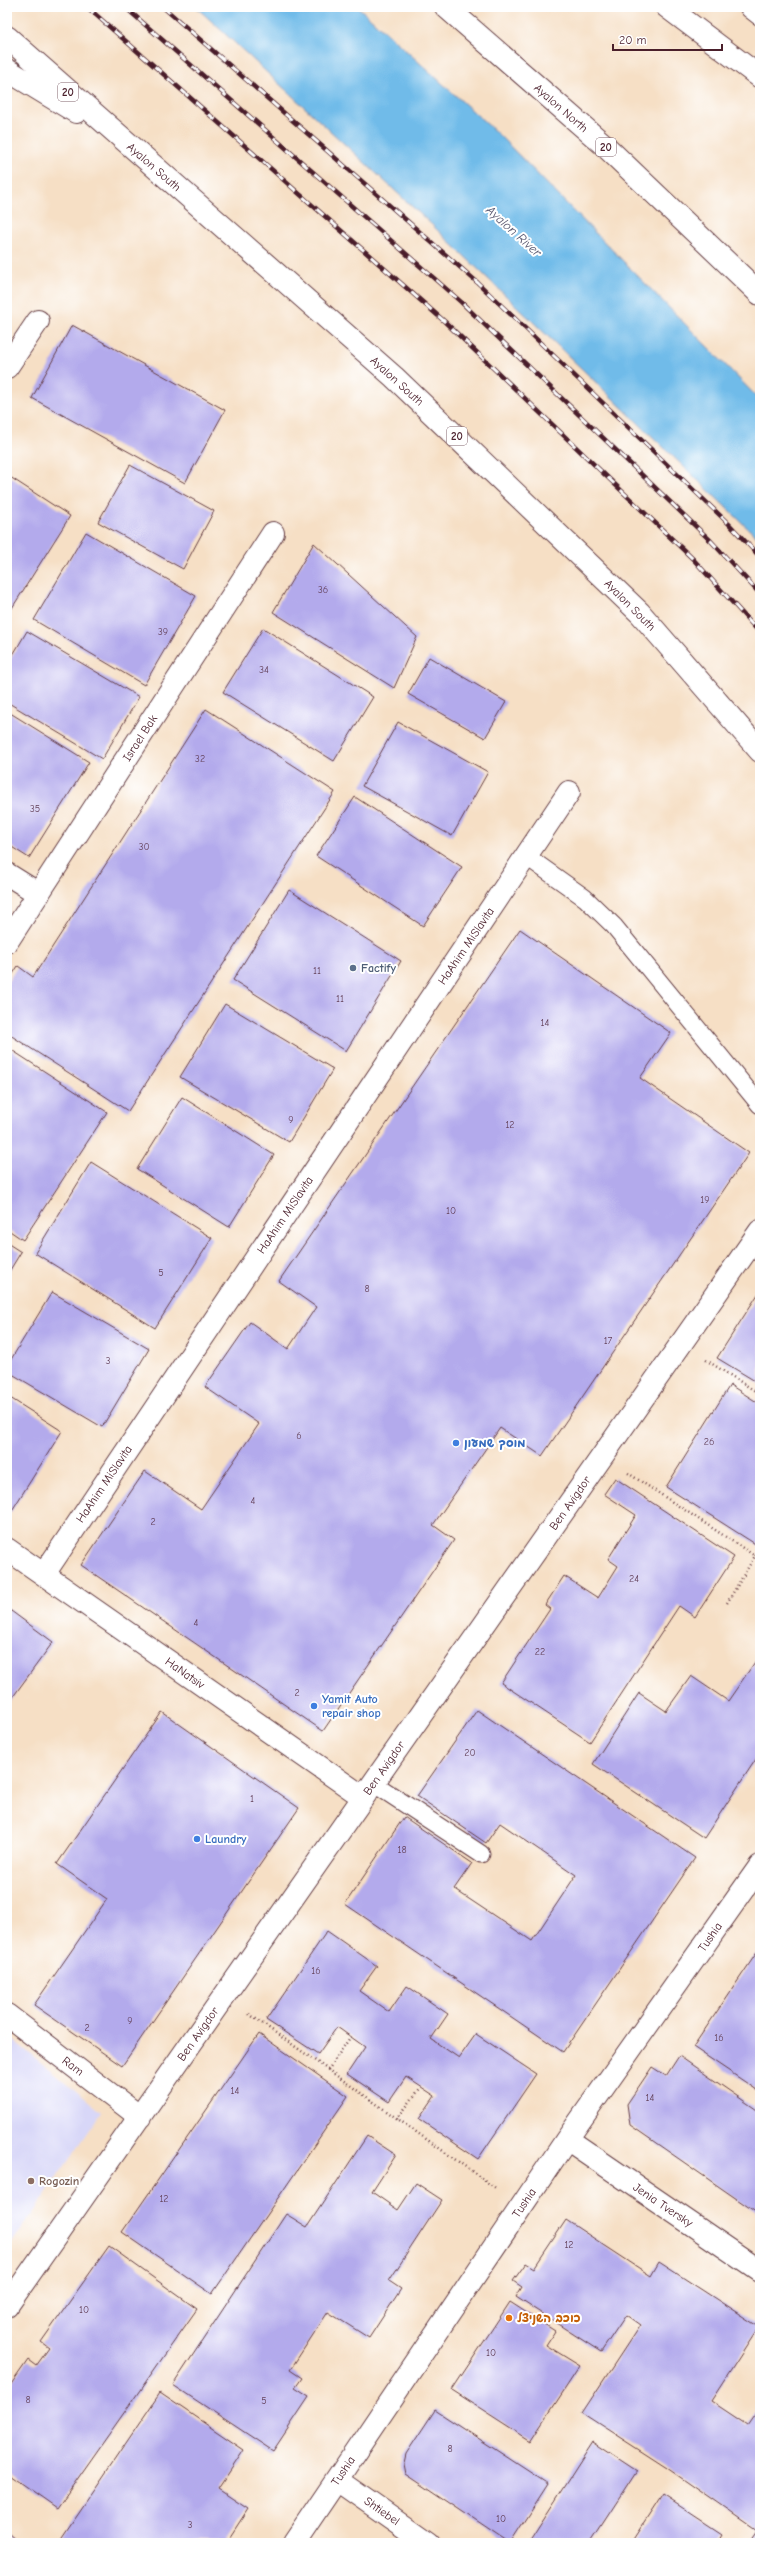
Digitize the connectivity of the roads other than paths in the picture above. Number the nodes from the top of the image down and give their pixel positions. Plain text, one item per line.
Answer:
1 (446, 7) edge
2 (667, 7) edge
3 (751, 7) edge
4 (760, 14) edge
5 (7, 37) edge
6 (7, 70) edge
7 (760, 77) edge
8 (130, 146) junction
9 (760, 294) edge
10 (38, 321) dead end
11 (7, 367) edge
12 (273, 533) dead end
13 (760, 752) edge
14 (569, 792) dead end
15 (526, 856) junction
16 (7, 874) edge
17 (39, 894) junction
18 (7, 942) edge
19 (760, 1104) edge
20 (760, 1231) edge
21 (7, 1549) edge
22 (44, 1574) junction
23 (368, 1790) junction
24 (481, 1854) dead end
25 (760, 1866) edge
26 (7, 2015) edge
27 (140, 2117) junction
28 (567, 2139) junction
29 (760, 2271) edge
30 (7, 2306) edge
31 (337, 2480) junction
32 (294, 2543) edge
33 (427, 2543) edge

1 - 9 main road, Ayalon North / 20
2 - 7 main road
3 - 4 main road
5 - 8 main road, Ayalon South / 20
6 - 8 main road
8 - 13 main road, Ayalon South / 20
10 - 11 main road
12 - 17 main road, Israel Bak
14 - 15 main road, HaAhim MiSlavita
15 - 19 lane
15 - 22 main road, HaAhim MiSlavita
16 - 17 main road
17 - 18 main road, Israel Bak
20 - 23 main road, Ben Avigdor
21 - 22 main road, HaNatsiv
22 - 23 main road, HaNatsiv
23 - 24 lane
23 - 27 main road, Ben Avigdor
25 - 28 main road, Tushia
26 - 27 main road, Ram
27 - 30 main road, Ben Avigdor
28 - 29 main road, Jenia Tversky
28 - 31 main road, Tushia
31 - 32 main road, Tushia
31 - 33 main road, Shtiebel

